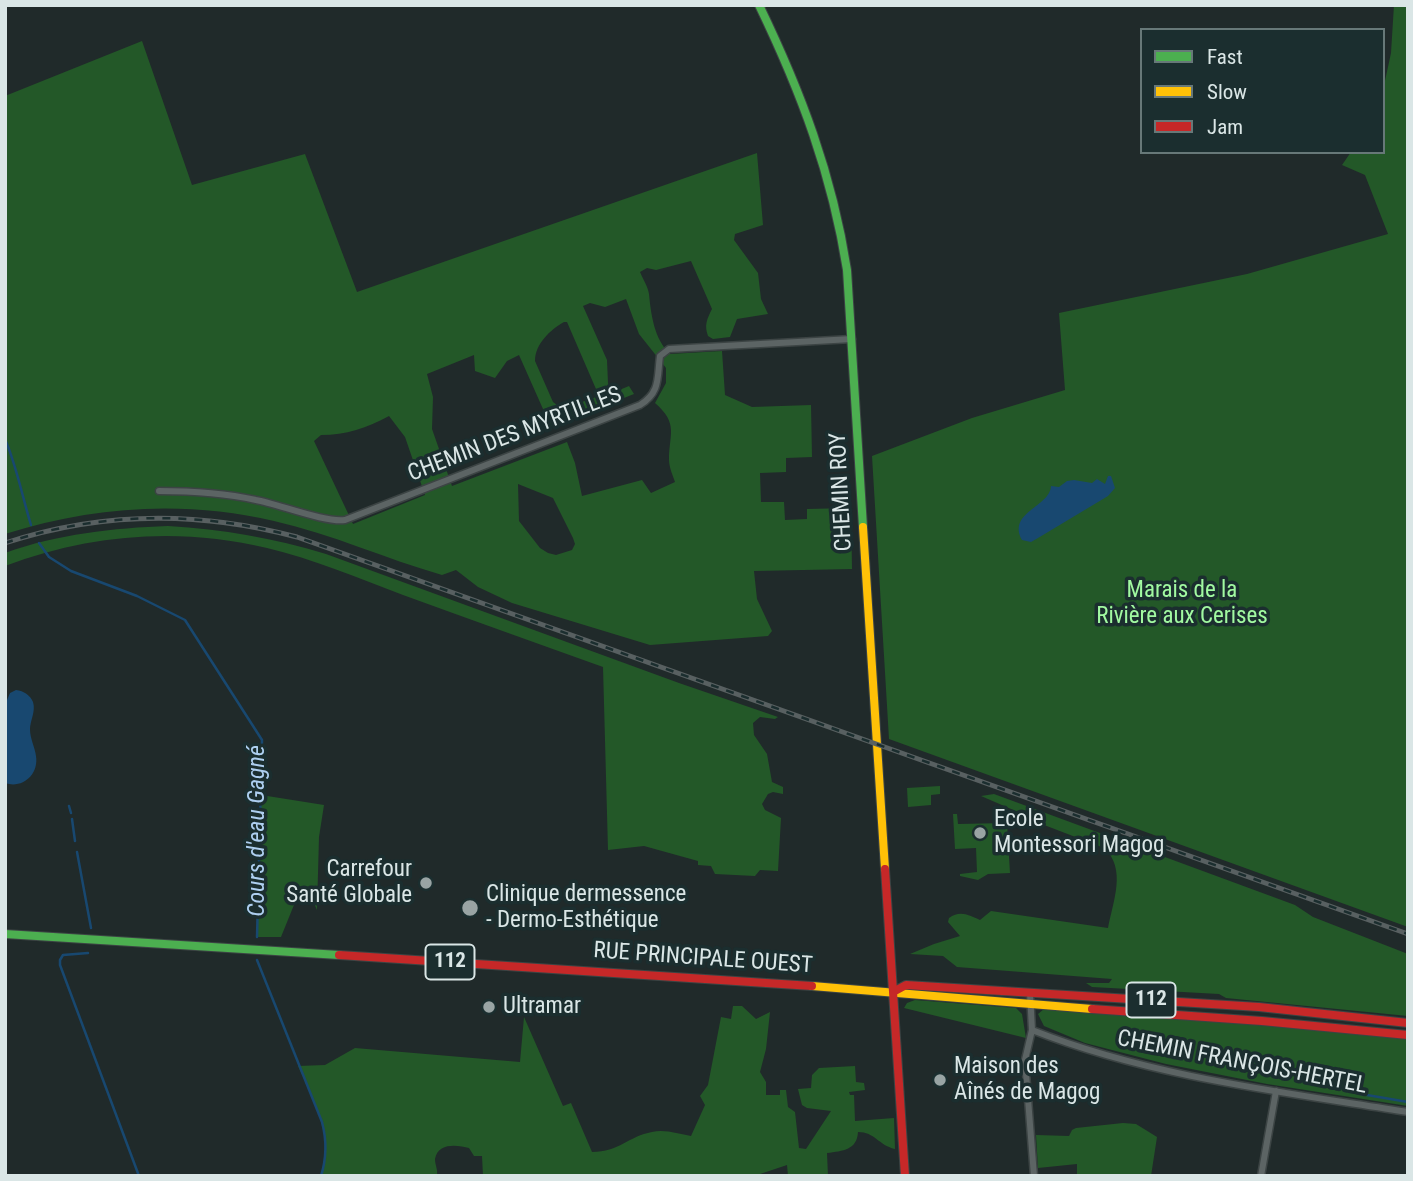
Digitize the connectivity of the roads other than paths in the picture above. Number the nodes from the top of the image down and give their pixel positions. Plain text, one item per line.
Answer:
1 (760, 5) edge
2 (852, 339) junction
3 (159, 491) dead end
4 (5, 934) edge
5 (895, 990) junction
6 (1030, 993) junction
7 (1030, 1003) junction
8 (1408, 1023) edge
9 (1032, 1030) junction
10 (1408, 1035) edge
11 (1276, 1091) junction
12 (1408, 1112) edge
13 (905, 1176) edge
14 (1034, 1176) edge
15 (1261, 1176) edge

1 - 2 main road, CHEMIN ROY
2 - 3 street, CHEMIN DES MYRTILLES
2 - 5 main road, CHEMIN ROY
4 - 5 main road, RUE PRINCIPALE OUEST / 112
5 - 6 main road, RUE PRINCIPALE OUEST / 112
5 - 7 main road, RUE PRINCIPALE OUEST / 112
5 - 13 main road, CHEMIN ROY
6 - 7 street
6 - 8 main road, RUE PRINCIPALE OUEST / 112
7 - 9 street
7 - 10 main road, RUE PRINCIPALE OUEST / 112
9 - 11 street, CHEMIN FRANÇOIS-HERTEL
9 - 14 street
11 - 12 street, CHEMIN FRANÇOIS-HERTEL
11 - 15 street

